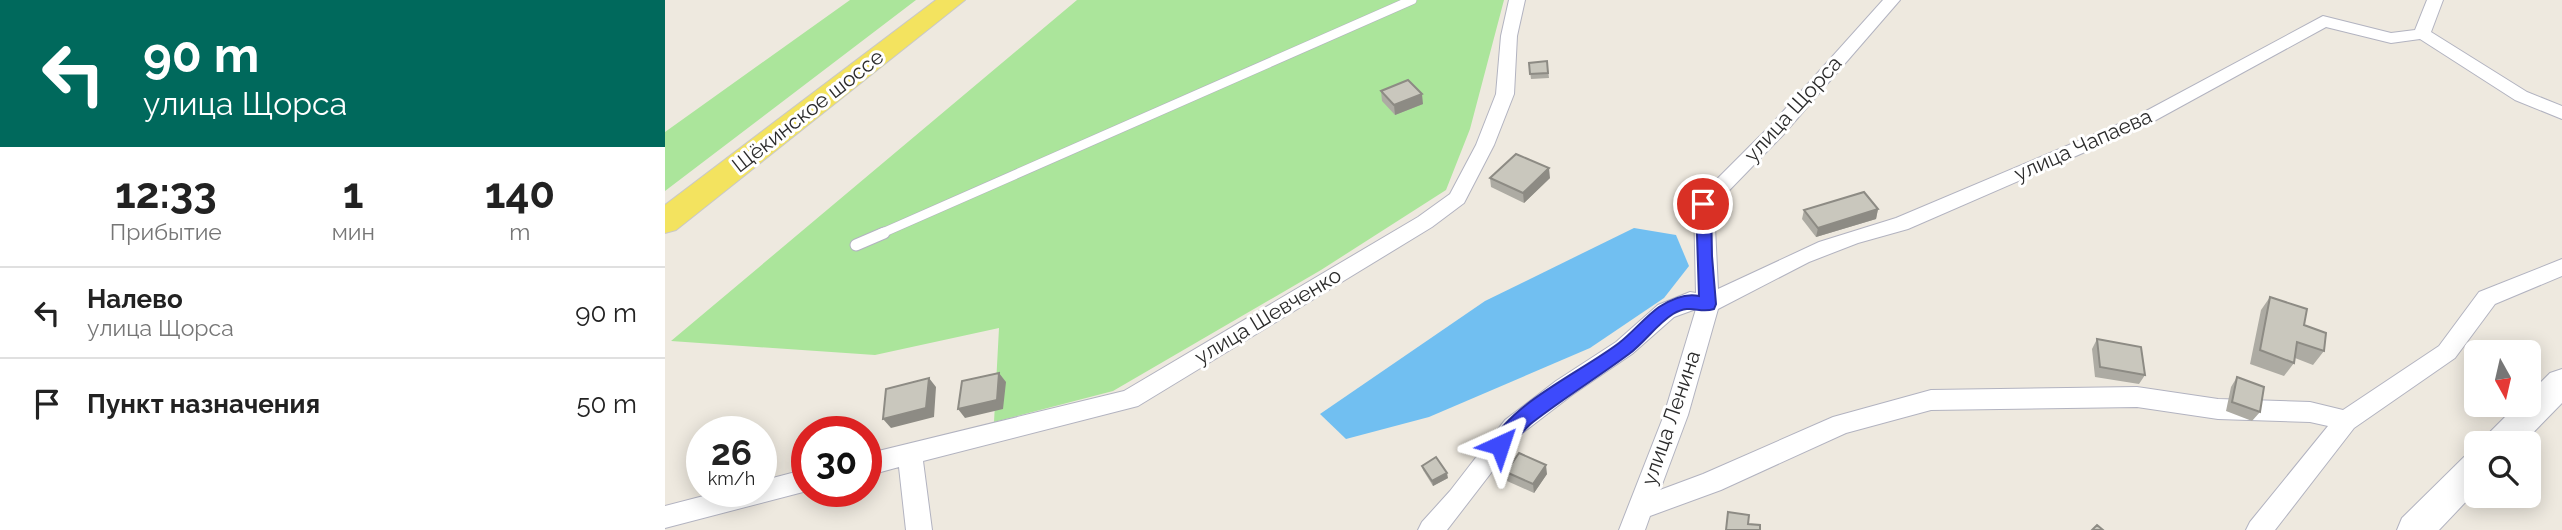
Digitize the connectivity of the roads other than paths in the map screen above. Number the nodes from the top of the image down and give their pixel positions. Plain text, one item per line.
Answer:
1 (952, 0) edge
2 (1412, 0) edge
3 (1517, 0) edge
4 (1892, 0) edge
5 (2435, 0) edge
6 (2422, 34) junction
7 (2562, 113) edge
8 (665, 222) edge
9 (856, 246) dead end
10 (2562, 267) edge
11 (1708, 304) junction
12 (2562, 382) edge
13 (2346, 421) junction
14 (2513, 431) edge
15 (910, 454) junction
16 (882, 461) edge
17 (2464, 480) edge
18 (791, 484) edge
19 (665, 517) edge
20 (1635, 520) edge
21 (919, 530) edge
22 (1431, 530) edge
23 (2259, 530) edge
24 (2415, 530) edge

1 - 8 main road, Щёкинское шоссе
2 - 9 lane
3 - 15 street, улица Шевченко
4 - 11 street, улица Щорса
5 - 6 street
6 - 7 street
6 - 11 street, улица Чапаева
10 - 13 street
11 - 20 street, улица Ленина
11 - 22 street
12 - 14 main road
13 - 20 street
13 - 23 street
15 - 16 street, улица Шевченко
15 - 21 street
17 - 24 main road
18 - 19 street

